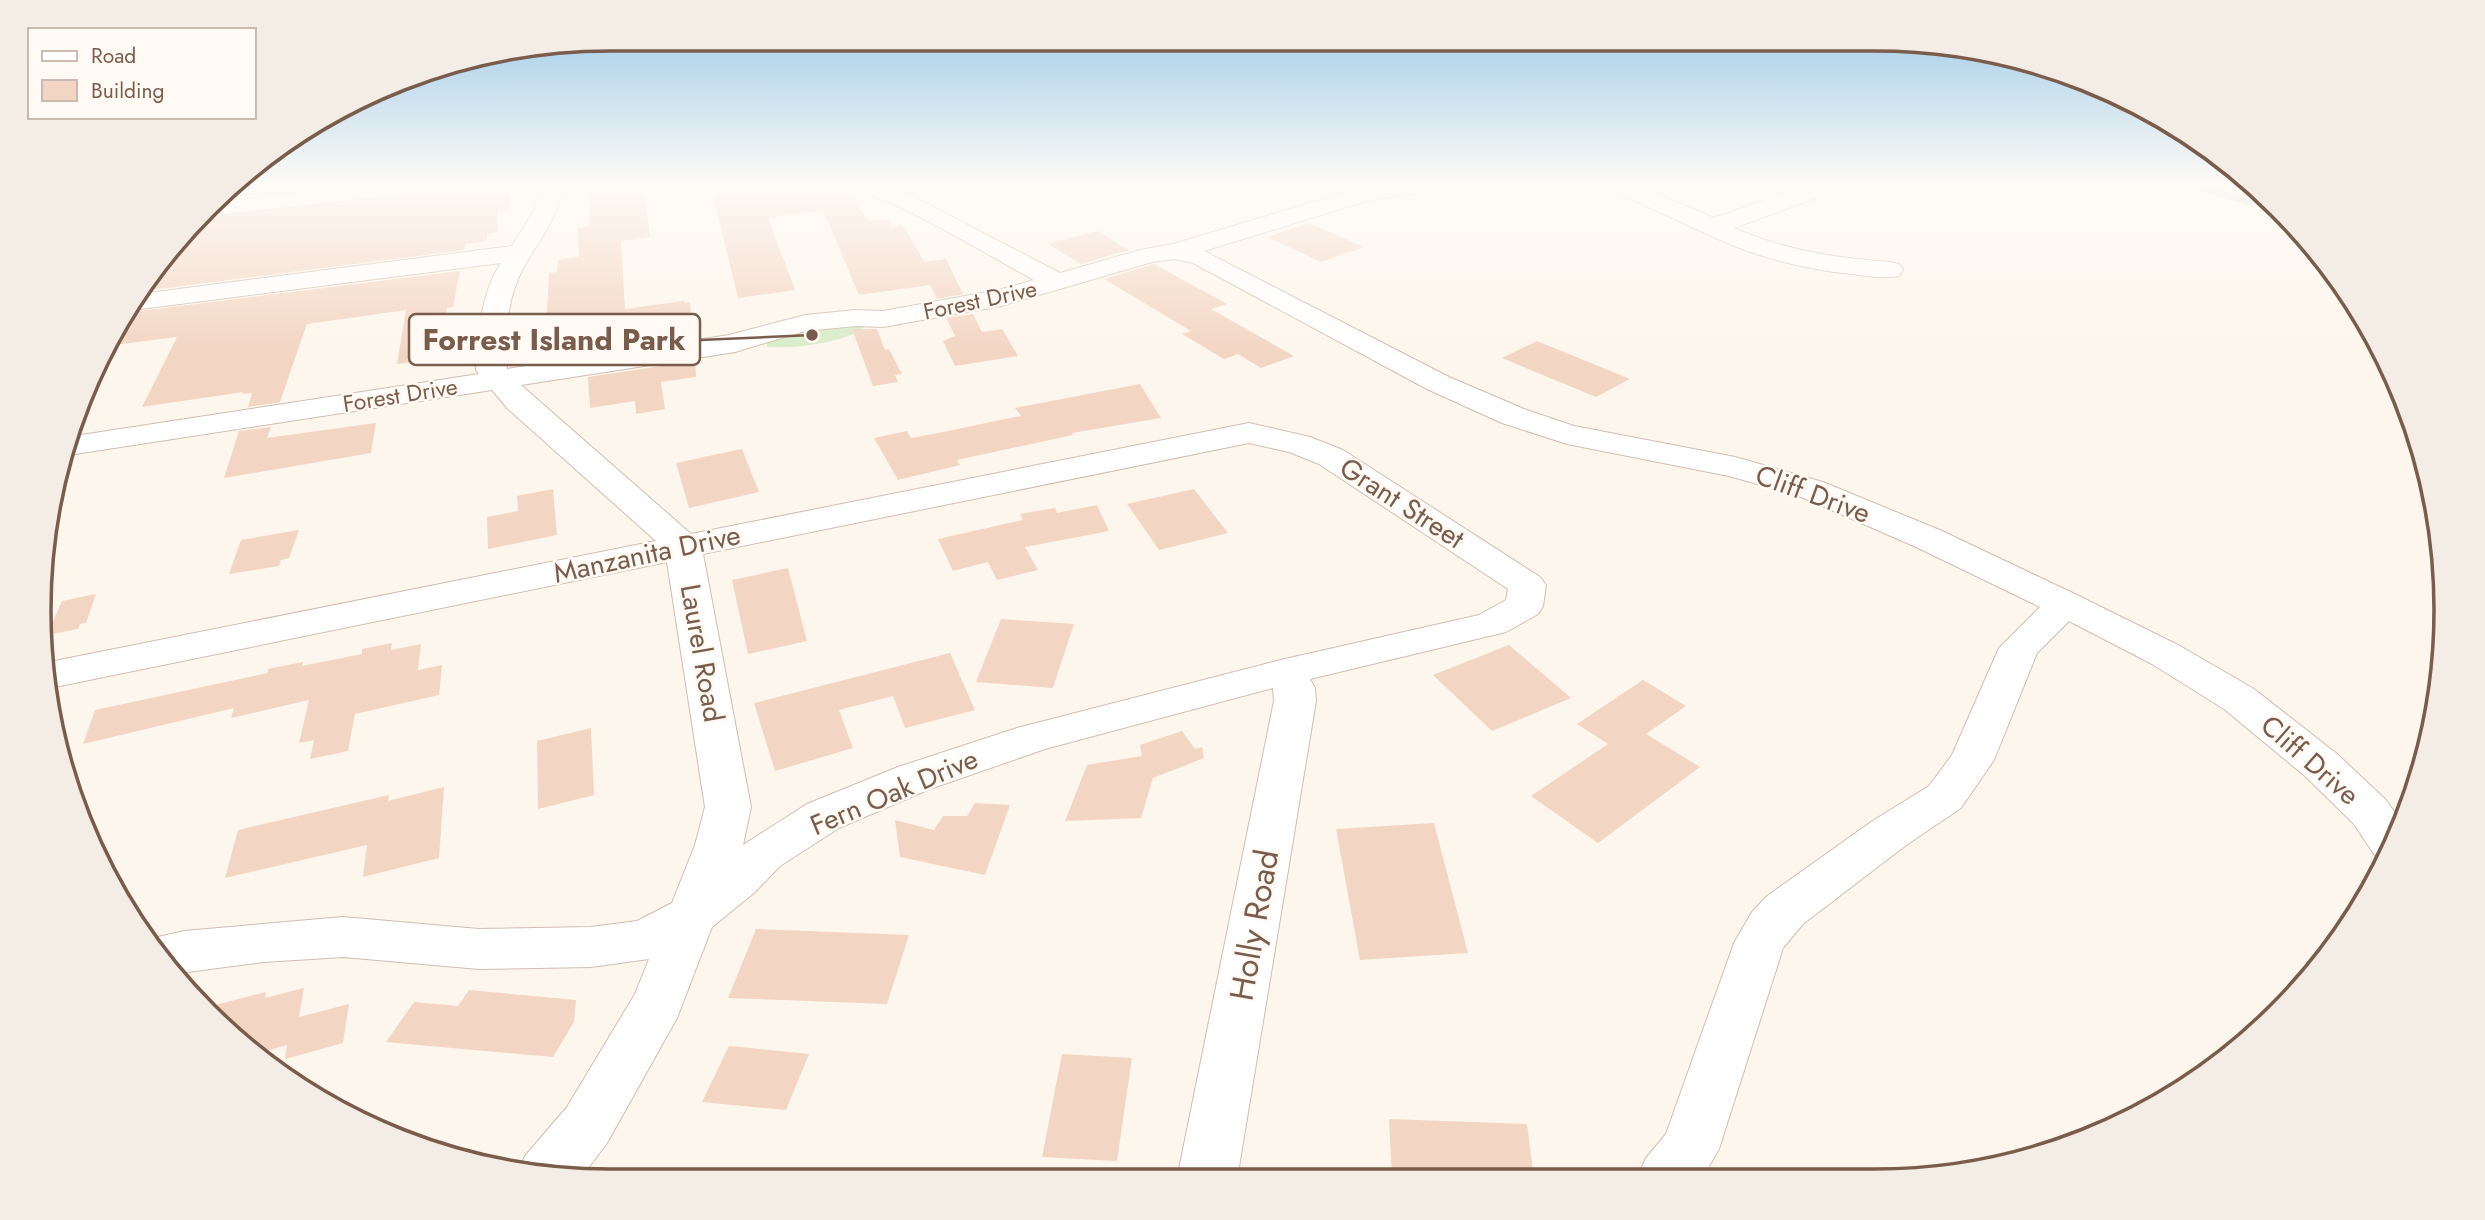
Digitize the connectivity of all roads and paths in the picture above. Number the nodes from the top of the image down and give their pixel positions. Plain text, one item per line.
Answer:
1 (527, 240) edge
2 (979, 240) edge
3 (1212, 240) edge
4 (1744, 240) edge
5 (1176, 251) junction
6 (518, 253) junction
7 (1890, 270) dead end
8 (1059, 283) junction
9 (143, 302) edge
10 (498, 380) junction
11 (1250, 433) joint
12 (76, 445) edge
13 (683, 546) junction
14 (2065, 604) junction
15 (1524, 606) joint
16 (1285, 672) junction
17 (55, 674) edge
18 (2387, 836) edge
19 (691, 916) junction
20 (169, 954) edge
21 (554, 1166) edge
22 (1209, 1169) edge
23 (1674, 1169) edge

1 - 6 street
2 - 8 street
3 - 5 street, Forest Drive
4 - 7 street
5 - 8 street, Forest Drive
5 - 14 street, Cliff Drive
6 - 9 street
6 - 10 street
8 - 10 street, Forest Drive
10 - 12 street, Forest Drive
10 - 13 street, Laurel Road
11 - 13 street, Manzanita Drive
11 - 15 street, Grant Street
13 - 17 street, Manzanita Drive
13 - 19 street, Laurel Road
14 - 18 street, Cliff Drive
14 - 23 street
15 - 16 street, Fern Oak Drive
16 - 19 street, Fern Oak Drive
16 - 22 street, Holly Road
19 - 20 street, Fern Oak Drive
19 - 21 street, Laurel Road

